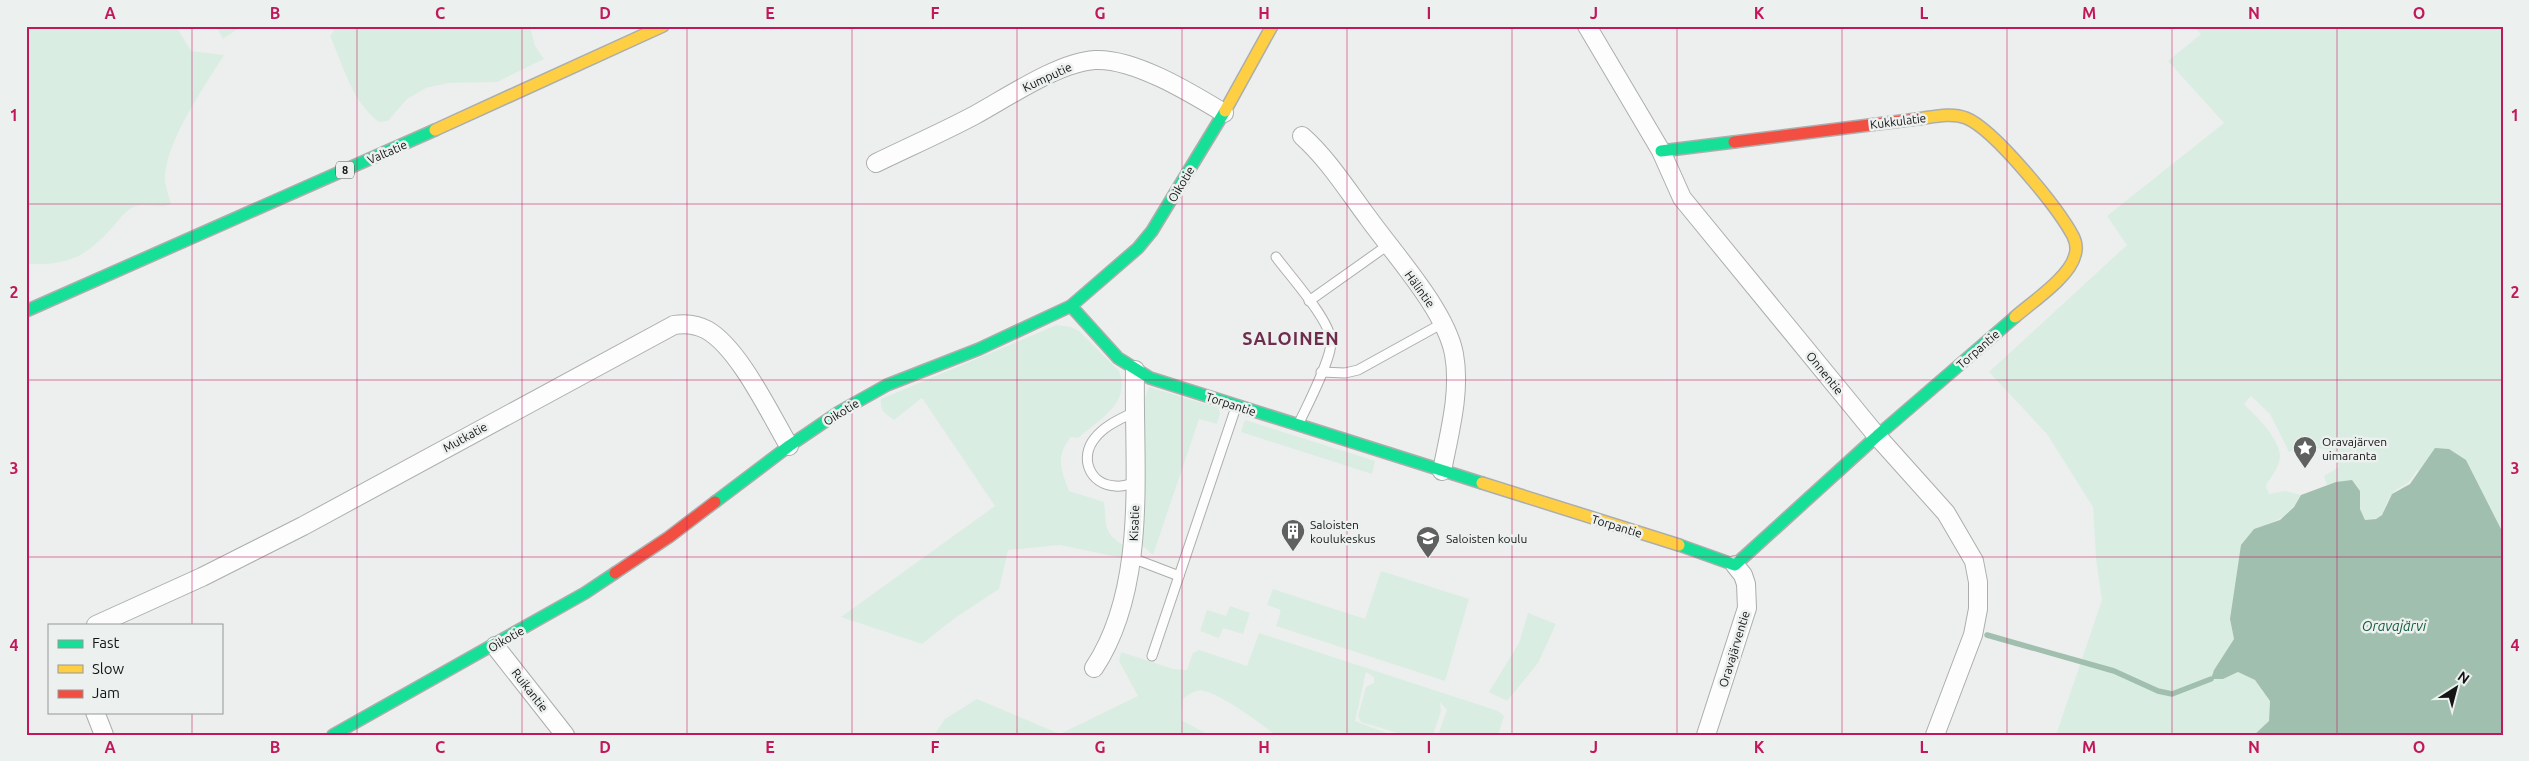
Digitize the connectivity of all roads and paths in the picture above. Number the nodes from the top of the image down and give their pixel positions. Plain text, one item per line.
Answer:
1 (663, 26) edge
2 (1272, 26) edge
3 (1587, 26) edge
4 (1224, 113) junction
5 (1302, 136) dead end
6 (1661, 151) junction
7 (876, 163) dead end
8 (2076, 244) joint
9 (1388, 245) junction
10 (1276, 258) dead end
11 (1309, 301) junction
12 (1071, 306) junction
13 (26, 311) edge
14 (1443, 323) junction
15 (1135, 370) junction
16 (1321, 372) junction
17 (1236, 406) junction
18 (1134, 412) junction
19 (1298, 426) junction
20 (1877, 436) junction
21 (789, 446) junction
22 (1442, 471) junction
23 (1135, 483) junction
24 (1132, 558) junction
25 (1735, 565) junction
26 (1179, 576) junction
27 (98, 624) edge
28 (495, 646) junction
29 (1152, 656) dead end
30 (1094, 668) dead end
31 (96, 714) edge
32 (104, 735) edge
33 (333, 735) edge
34 (565, 735) edge
35 (1706, 735) edge
36 (1935, 735) edge

1 - 13 main road, Valtatie / 8
2 - 4 main road, Oikotie
3 - 6 street, Onnentie
4 - 7 street, Kumputie
4 - 12 main road, Oikotie
5 - 9 street, Hälintie
6 - 8 main road, Kukkulatie
6 - 20 street, Onnentie
8 - 20 main road, Torpantie
9 - 11 lane
9 - 14 street, Hälintie
10 - 11 lane
11 - 16 lane
12 - 15 main road, Torpantie
12 - 21 main road, Oikotie
14 - 16 lane
14 - 22 street, Hälintie
15 - 17 main road, Torpantie
15 - 18 street, Kisatie
16 - 19 lane
17 - 19 main road, Torpantie
17 - 26 lane
18 - 23 street, Kisatie
18 - 23 lane
19 - 22 main road, Torpantie
20 - 25 main road, Torpantie
20 - 36 street, Onnentie
21 - 27 street, Mutkatie
21 - 28 main road, Oikotie
22 - 25 main road, Torpantie
23 - 24 street, Kisatie
24 - 26 lane
24 - 30 street, Kisatie
25 - 35 street, Oravajärventie
26 - 29 lane
28 - 33 main road, Oikotie
28 - 34 street, Ruikantie
31 - 32 street

